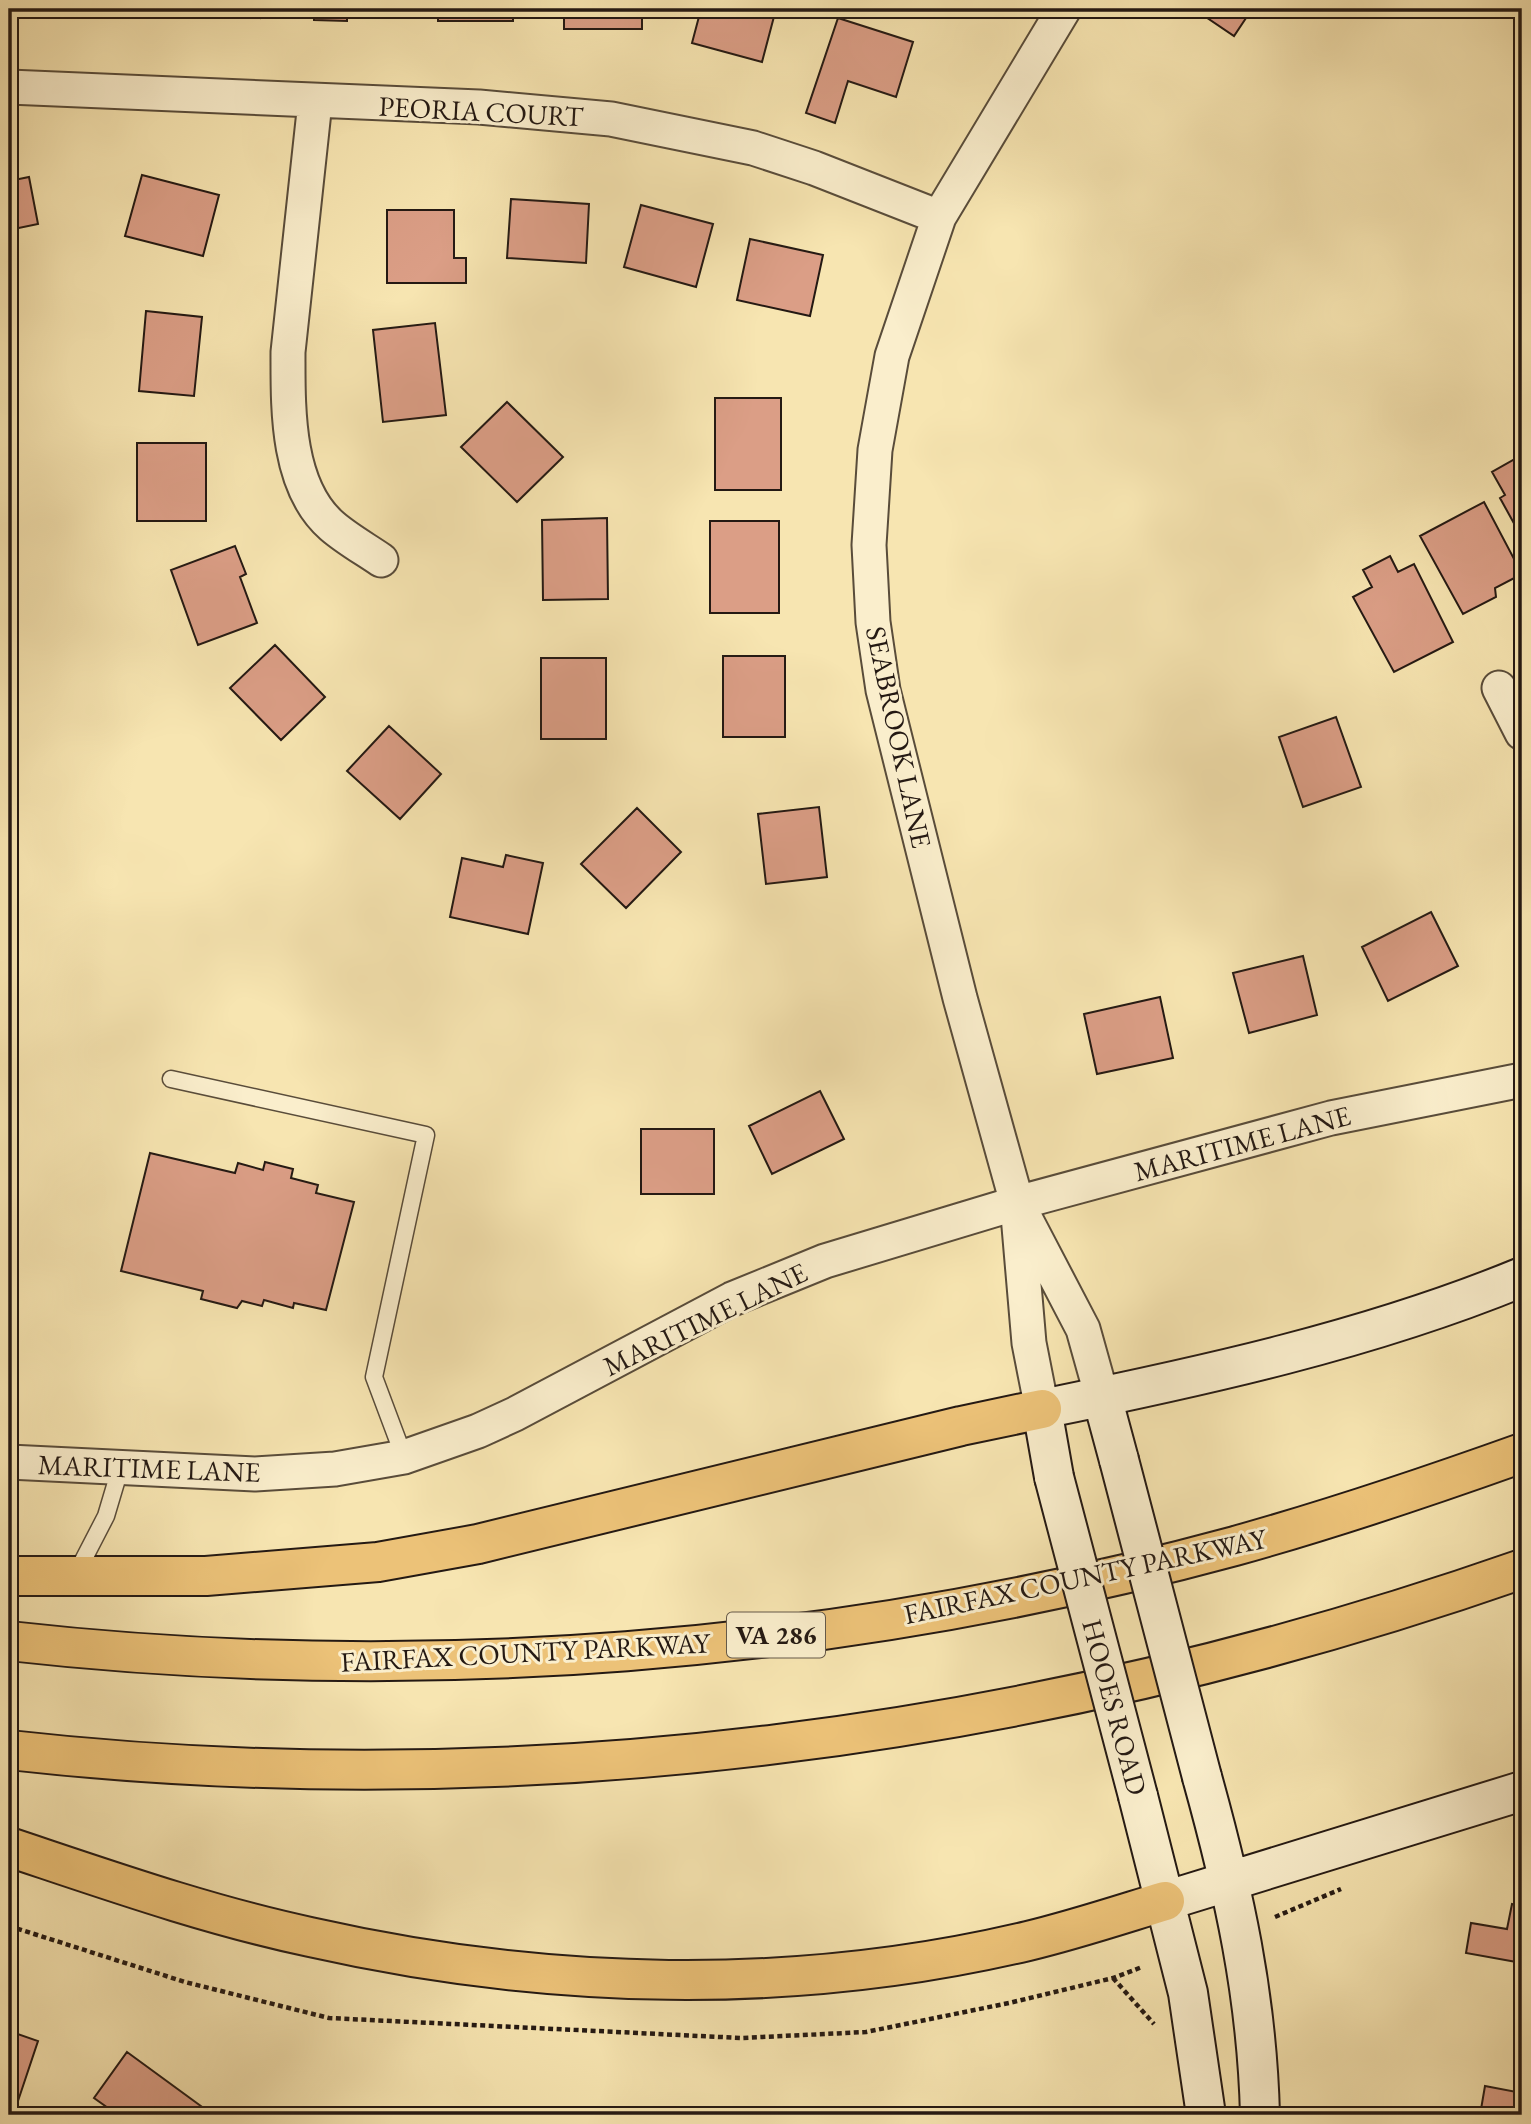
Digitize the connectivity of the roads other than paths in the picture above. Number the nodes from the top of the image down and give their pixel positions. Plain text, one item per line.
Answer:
1 (1065, 9) edge
2 (9, 87) edge
3 (315, 102) junction
4 (939, 217) junction
5 (381, 560) dead end
6 (1499, 688) dead end
7 (1522, 733) edge
8 (171, 1079) dead end
9 (1522, 1080) edge
10 (1017, 1203) junction
11 (1522, 1277) edge
12 (1102, 1397) junction
13 (1042, 1409) junction
14 (1522, 1453) edge
15 (404, 1457) junction
16 (9, 1462) edge
17 (120, 1469) junction
18 (1522, 1569) edge
19 (9, 1576) edge
20 (74, 1578) junction
21 (9, 1641) edge
22 (9, 1750) edge
23 (1522, 1791) edge
24 (9, 1847) edge
25 (1229, 1881) junction
26 (1165, 1901) junction
27 (1206, 2115) edge
28 (1260, 2115) edge

1 - 4 street, SEABROOK LANE
2 - 3 street, PEORIA COURT
3 - 4 street, PEORIA COURT
3 - 5 street
4 - 10 street, SEABROOK LANE
6 - 7 street
8 - 15 lane
9 - 10 street, MARITIME LANE
10 - 12 street, SEABROOK LANE
10 - 13 street, SEABROOK LANE
10 - 15 street, MARITIME LANE
11 - 12 main road
12 - 13 main road
12 - 25 main road, bridge
13 - 20 highway
13 - 26 main road, HOOES ROAD, bridge
14 - 21 highway, FAIRFAX COUNTY PARKWAY / VA 286
15 - 17 street, MARITIME LANE
16 - 17 street, MARITIME LANE
17 - 20 lane
18 - 22 highway
19 - 20 highway
23 - 25 main road
24 - 26 highway
25 - 26 main road
25 - 28 main road
26 - 27 main road, HOOES ROAD

